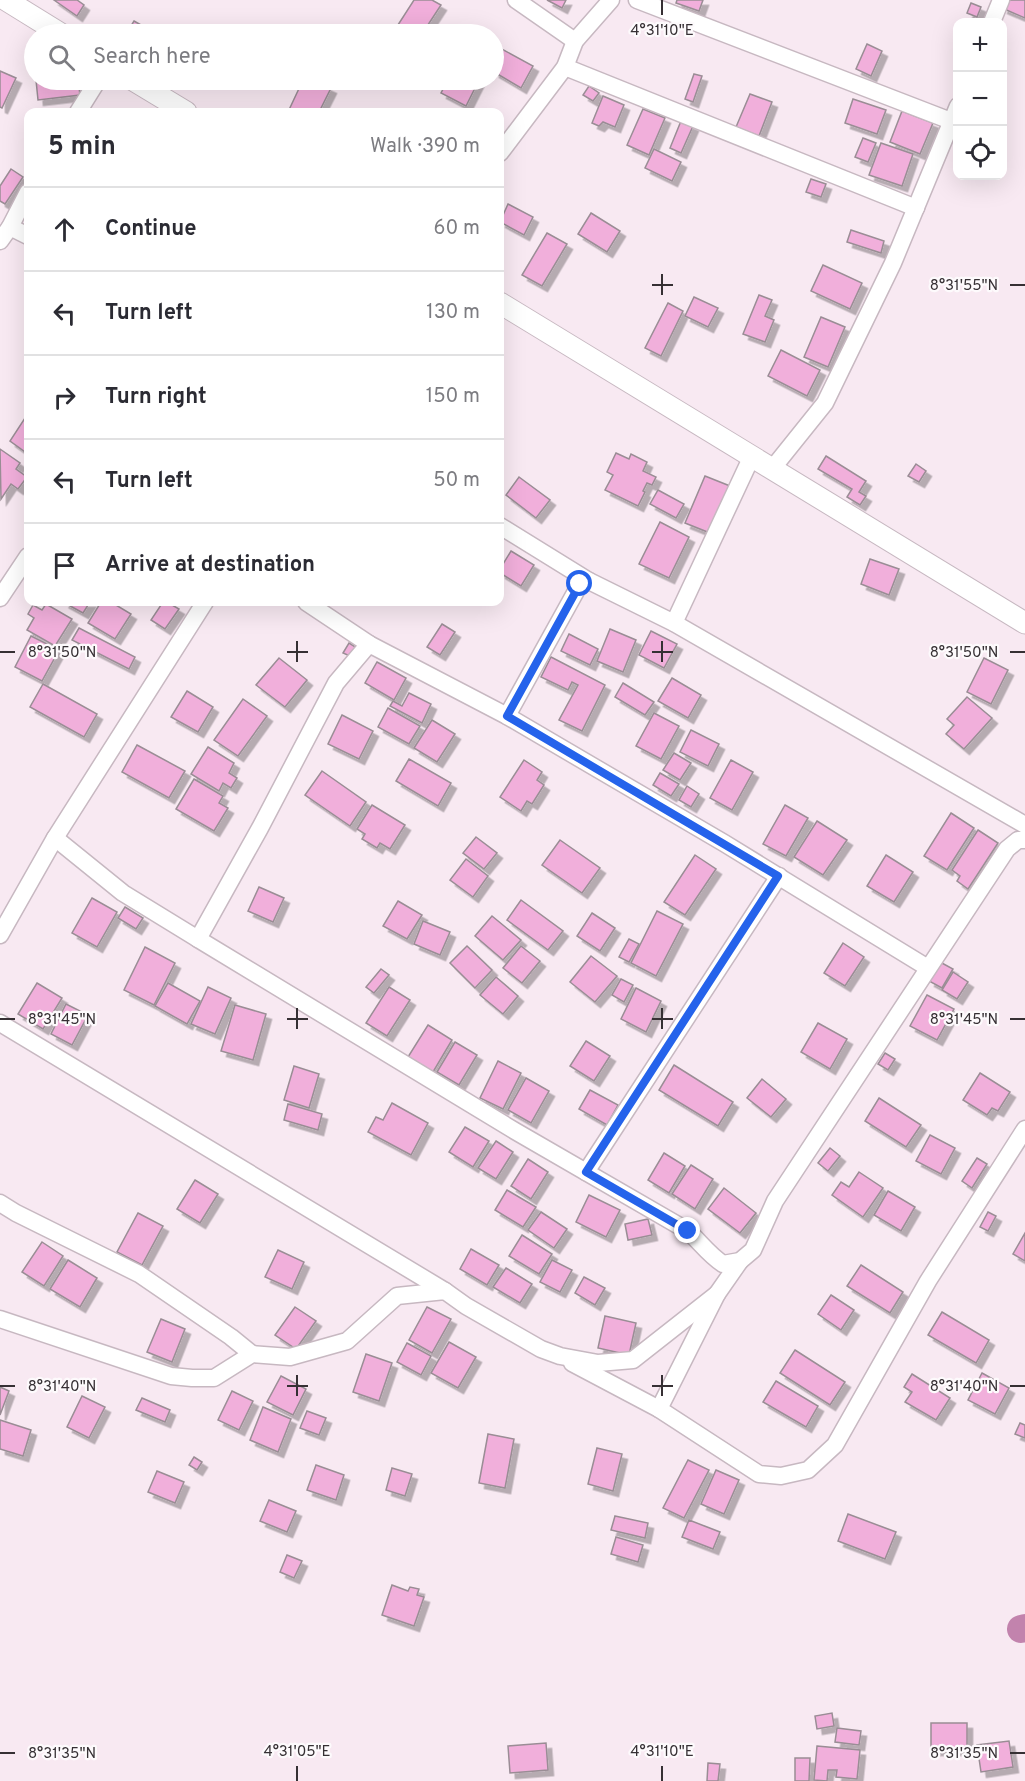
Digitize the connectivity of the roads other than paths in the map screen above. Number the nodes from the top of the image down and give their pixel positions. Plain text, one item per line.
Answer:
1 (6, 0) edge
2 (516, 0) edge
3 (611, 0) edge
4 (637, 0) edge
5 (1001, 0) edge
6 (994, 18) edge
7 (45, 24) edge
8 (575, 41) junction
9 (565, 68) junction
10 (92, 90) edge
11 (150, 90) edge
12 (80, 108) edge
13 (179, 108) edge
14 (953, 114) edge
15 (953, 116) edge
16 (504, 148) edge
17 (24, 199) edge
18 (916, 208) junction
19 (5, 234) edge
20 (24, 236) edge
21 (504, 305) edge
22 (752, 456) junction
23 (772, 469) junction
24 (504, 527) edge
25 (24, 562) edge
26 (589, 580) junction
27 (0, 598) edge
28 (201, 606) edge
29 (312, 606) edge
30 (674, 623) junction
31 (1025, 623) edge
32 (369, 644) junction
33 (507, 716) junction
34 (1025, 825) edge
35 (55, 838) junction
36 (1025, 840) edge
37 (778, 876) junction
38 (0, 935) edge
39 (198, 939) junction
40 (928, 968) junction
41 (0, 1023) edge
42 (1025, 1129) edge
43 (586, 1172) junction
44 (0, 1203) edge
45 (740, 1261) junction
46 (445, 1291) junction
47 (717, 1294) junction
48 (0, 1319) edge
49 (252, 1354) junction
50 (560, 1356) junction
51 (659, 1408) junction

1 - 7 street
2 - 8 street
3 - 8 street
4 - 14 street
5 - 6 street
8 - 9 street
9 - 16 street
9 - 18 street
10 - 12 street
11 - 13 street
15 - 18 street
17 - 19 street
18 - 23 street
19 - 20 street
21 - 22 street
22 - 23 street
22 - 30 street
23 - 31 street
24 - 26 street
25 - 27 street
26 - 30 street
26 - 33 street
28 - 35 street
29 - 32 street
30 - 34 street
32 - 33 street
32 - 39 street
33 - 37 street
35 - 38 street
35 - 39 street
36 - 40 street
37 - 40 street
37 - 43 street
39 - 43 street
40 - 45 street
41 - 46 street
42 - 51 street
43 - 45 street
44 - 49 street
45 - 47 street
46 - 49 street
46 - 50 street
47 - 50 street
47 - 51 street
48 - 49 street
50 - 51 street

